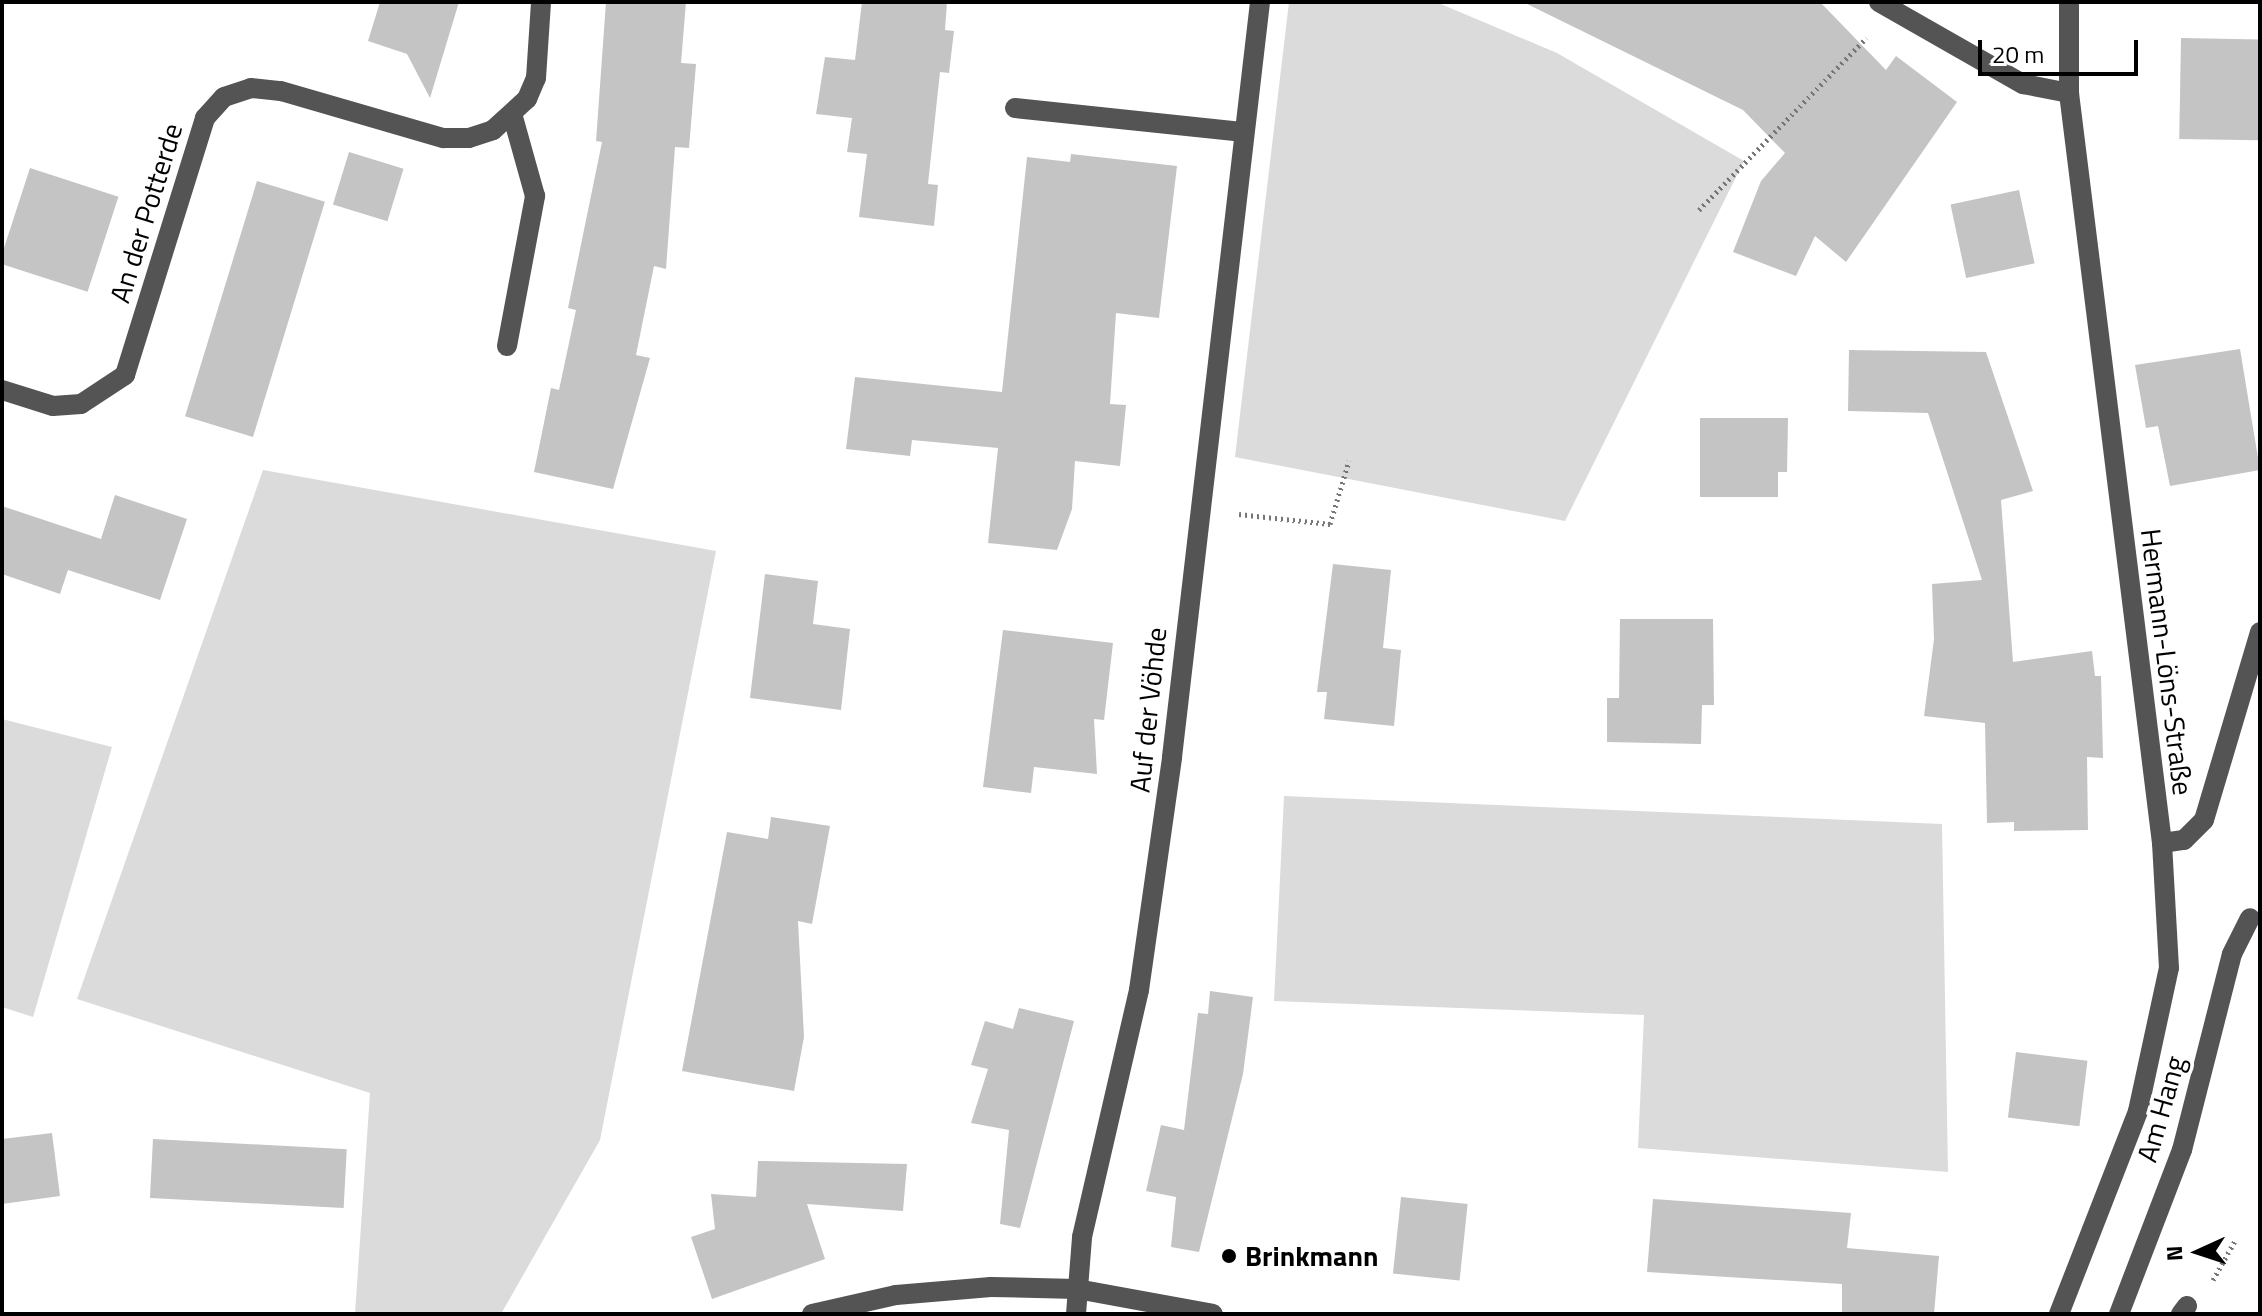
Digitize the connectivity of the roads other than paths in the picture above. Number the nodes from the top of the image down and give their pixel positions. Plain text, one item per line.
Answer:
1 (541, 2) edge
2 (1260, 2) edge
3 (2069, 2) edge
4 (1885, 7) edge
5 (2069, 93) junction
6 (1015, 108) dead end
7 (513, 117) junction
8 (1242, 132) junction
9 (507, 346) dead end
10 (2, 390) edge
11 (2260, 632) edge
12 (2162, 843) junction
13 (2250, 918) dead end
14 (1077, 1289) junction
15 (812, 1314) edge
16 (1076, 1314) edge
17 (1213, 1314) edge
18 (2059, 1314) edge
19 (2119, 1314) edge

1 - 7 street
2 - 8 street, Auf der Vöhde
3 - 5 street, Hermann-Löns-Straße
4 - 5 street
5 - 12 street, Hermann-Löns-Straße
6 - 8 street
7 - 9 street
7 - 10 street, An der Potterde
8 - 14 street, Auf der Vöhde
11 - 12 street
12 - 18 street, Hermann-Löns-Straße
13 - 19 street, Am Hang
14 - 15 street
14 - 16 street, Auf der Vöhde
14 - 17 street

